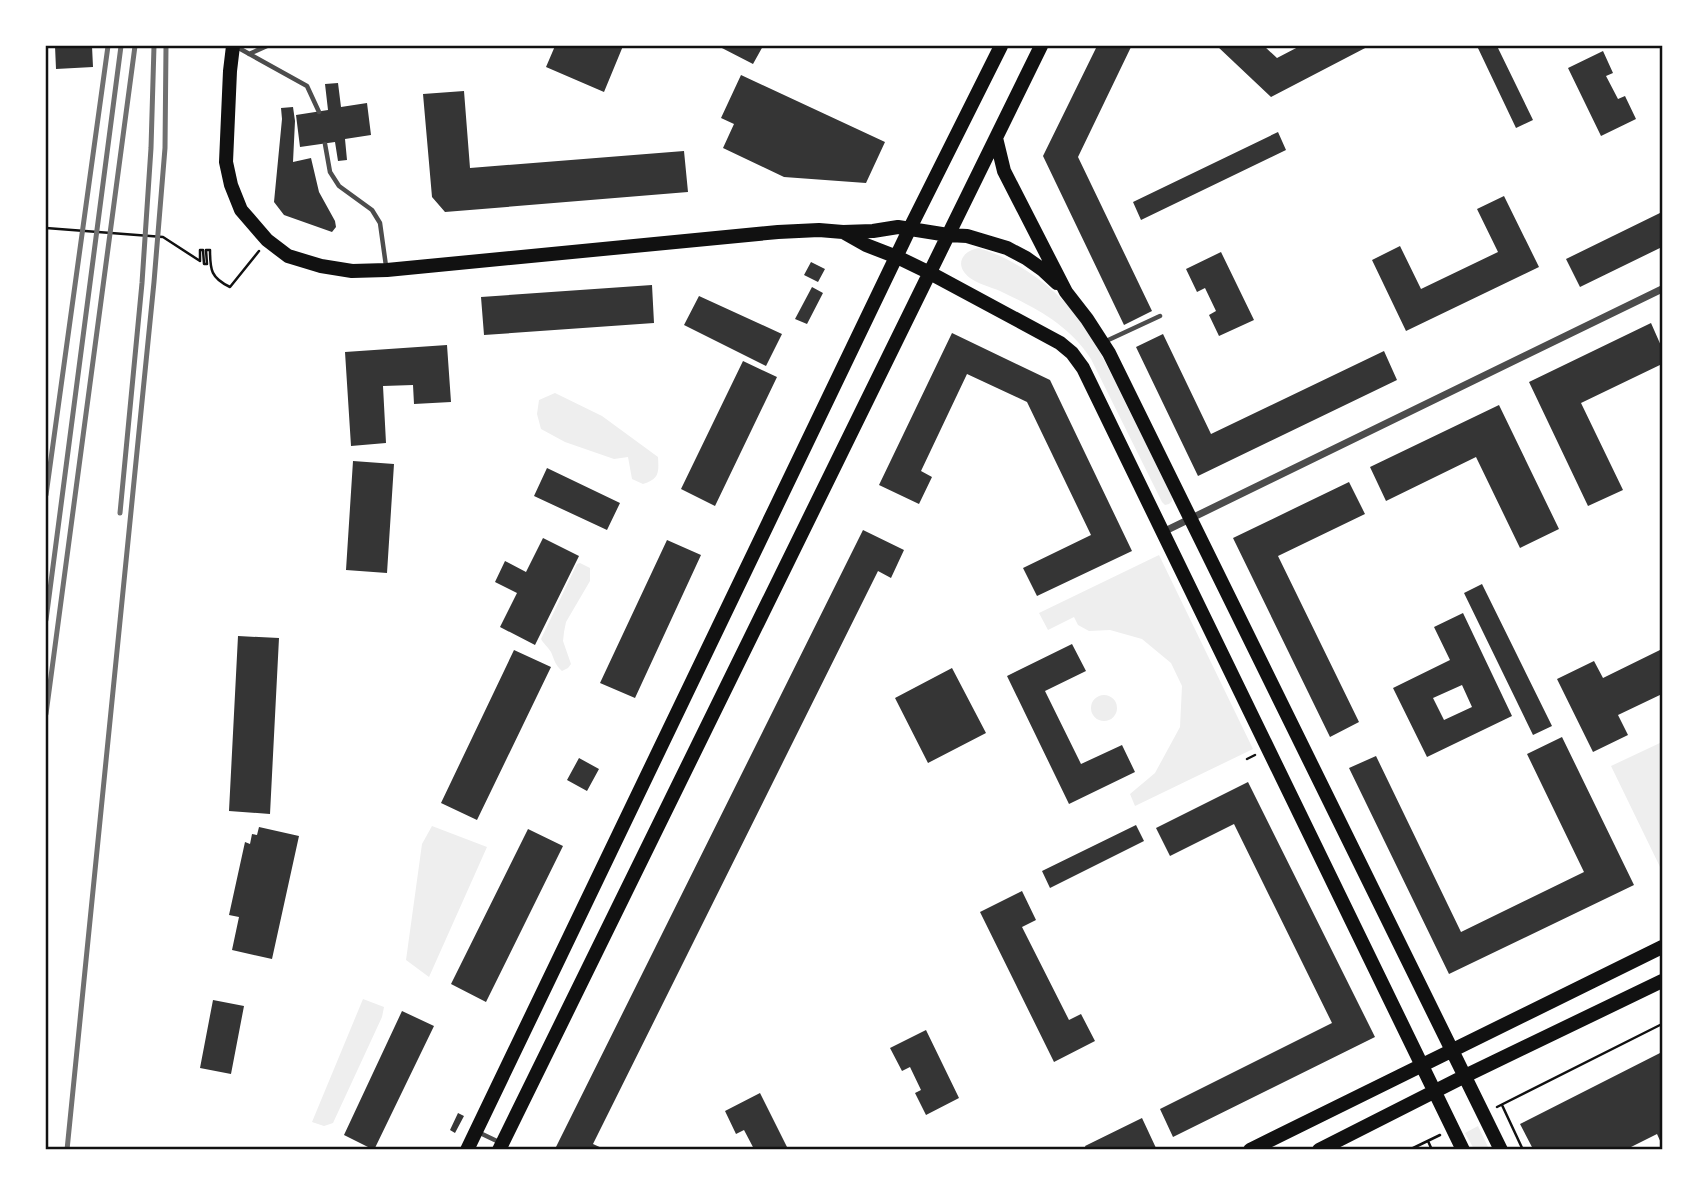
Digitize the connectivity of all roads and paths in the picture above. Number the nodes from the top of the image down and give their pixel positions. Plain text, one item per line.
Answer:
1 (234, 46) edge
2 (267, 46) edge
3 (1000, 46) edge
4 (1041, 46) edge
5 (249, 54) junction
6 (319, 112) dead end
7 (996, 138) junction
8 (325, 144) dead end
9 (46, 228) edge
10 (910, 228) junction
11 (843, 232) junction
12 (948, 235) junction
13 (267, 240) junction
14 (897, 257) junction
15 (387, 270) junction
16 (930, 273) junction
17 (1662, 289) edge
18 (1066, 292) junction
19 (1160, 316) dead end
20 (1102, 343) junction
21 (1189, 519) junction
22 (1163, 532) junction
23 (1662, 947) edge
24 (1662, 981) edge
25 (1662, 1024) edge
26 (1452, 1051) junction
27 (1422, 1065) junction
28 (1465, 1076) junction
29 (1435, 1091) junction
30 (1502, 1105) junction
31 (1483, 1113) junction
32 (1453, 1129) junction
33 (476, 1131) junction
34 (1428, 1141) junction
35 (501, 1146) edge
36 (467, 1150) edge
37 (1250, 1150) edge
38 (1318, 1150) edge
39 (1409, 1150) edge
40 (1432, 1150) edge
41 (1463, 1150) edge
42 (1501, 1150) edge
43 (1523, 1150) edge

1 - 5 lane
1 - 13 main road
2 - 5 lane
3 - 10 main road
4 - 7 main road
5 - 6 lane
7 - 12 main road
7 - 18 main road
8 - 15 lane
9 - 13 path
10 - 11 main road
10 - 12 main road
10 - 14 main road
11 - 14 main road
11 - 15 main road
12 - 16 main road
12 - 18 main road
13 - 15 main road
14 - 16 main road
14 - 33 main road
16 - 22 main road
16 - 35 main road
17 - 21 street
18 - 20 main road
19 - 20 lane
20 - 21 main road
21 - 22 street
21 - 26 main road
22 - 27 main road
23 - 26 main road
24 - 28 main road
25 - 30 path
26 - 27 main road
26 - 28 main road
27 - 29 main road
27 - 37 main road
28 - 29 main road
28 - 31 main road
29 - 32 main road
29 - 38 main road
30 - 31 path
30 - 43 path
31 - 42 main road
32 - 34 path
32 - 41 main road
33 - 35 lane
33 - 36 main road
34 - 39 path
34 - 40 path

